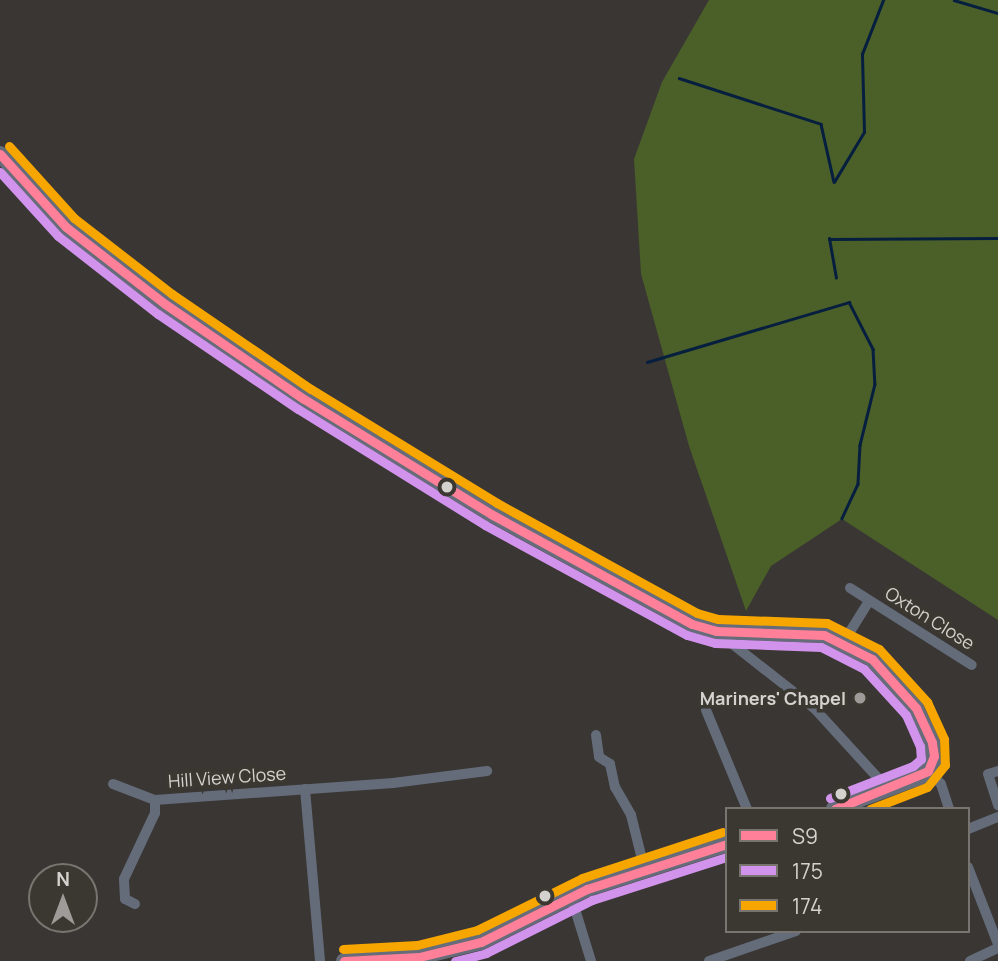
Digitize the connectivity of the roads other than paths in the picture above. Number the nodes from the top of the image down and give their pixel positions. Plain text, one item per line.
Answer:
1 (0, 154) edge
2 (850, 588) dead end
3 (869, 601) junction
4 (716, 631) junction
5 (843, 643) junction
6 (972, 665) dead end
7 (706, 710) dead end
8 (596, 735) dead end
9 (487, 771) dead end
10 (929, 771) junction
11 (998, 771) edge
12 (113, 784) dead end
13 (305, 789) junction
14 (888, 789) junction
15 (155, 800) junction
16 (998, 805) edge
17 (746, 807) edge
18 (839, 807) edge
19 (948, 807) edge
20 (998, 817) edge
21 (970, 828) edge
22 (725, 845) edge
23 (645, 871) junction
24 (970, 872) edge
25 (570, 896) junction
26 (126, 902) dead end
27 (793, 933) edge
28 (998, 946) edge
29 (320, 961) edge
30 (344, 961) edge
31 (591, 961) edge
32 (709, 961) edge
33 (970, 961) edge

1 - 4 street
2 - 3 street, Oxton Close
3 - 5 street, Oxton Close
3 - 6 street, Oxton Close
4 - 5 street
4 - 14 street
5 - 10 street
7 - 17 street
8 - 23 street
9 - 13 street, Hill View Close
10 - 14 street
10 - 19 street
11 - 16 street
12 - 15 street, Hill View Close
13 - 15 street, Hill View Close
13 - 29 street, Hill View Close
14 - 18 street
15 - 26 street
20 - 21 street
22 - 23 street
23 - 25 street
24 - 28 street
25 - 30 street
25 - 31 street
27 - 32 street
28 - 33 street

